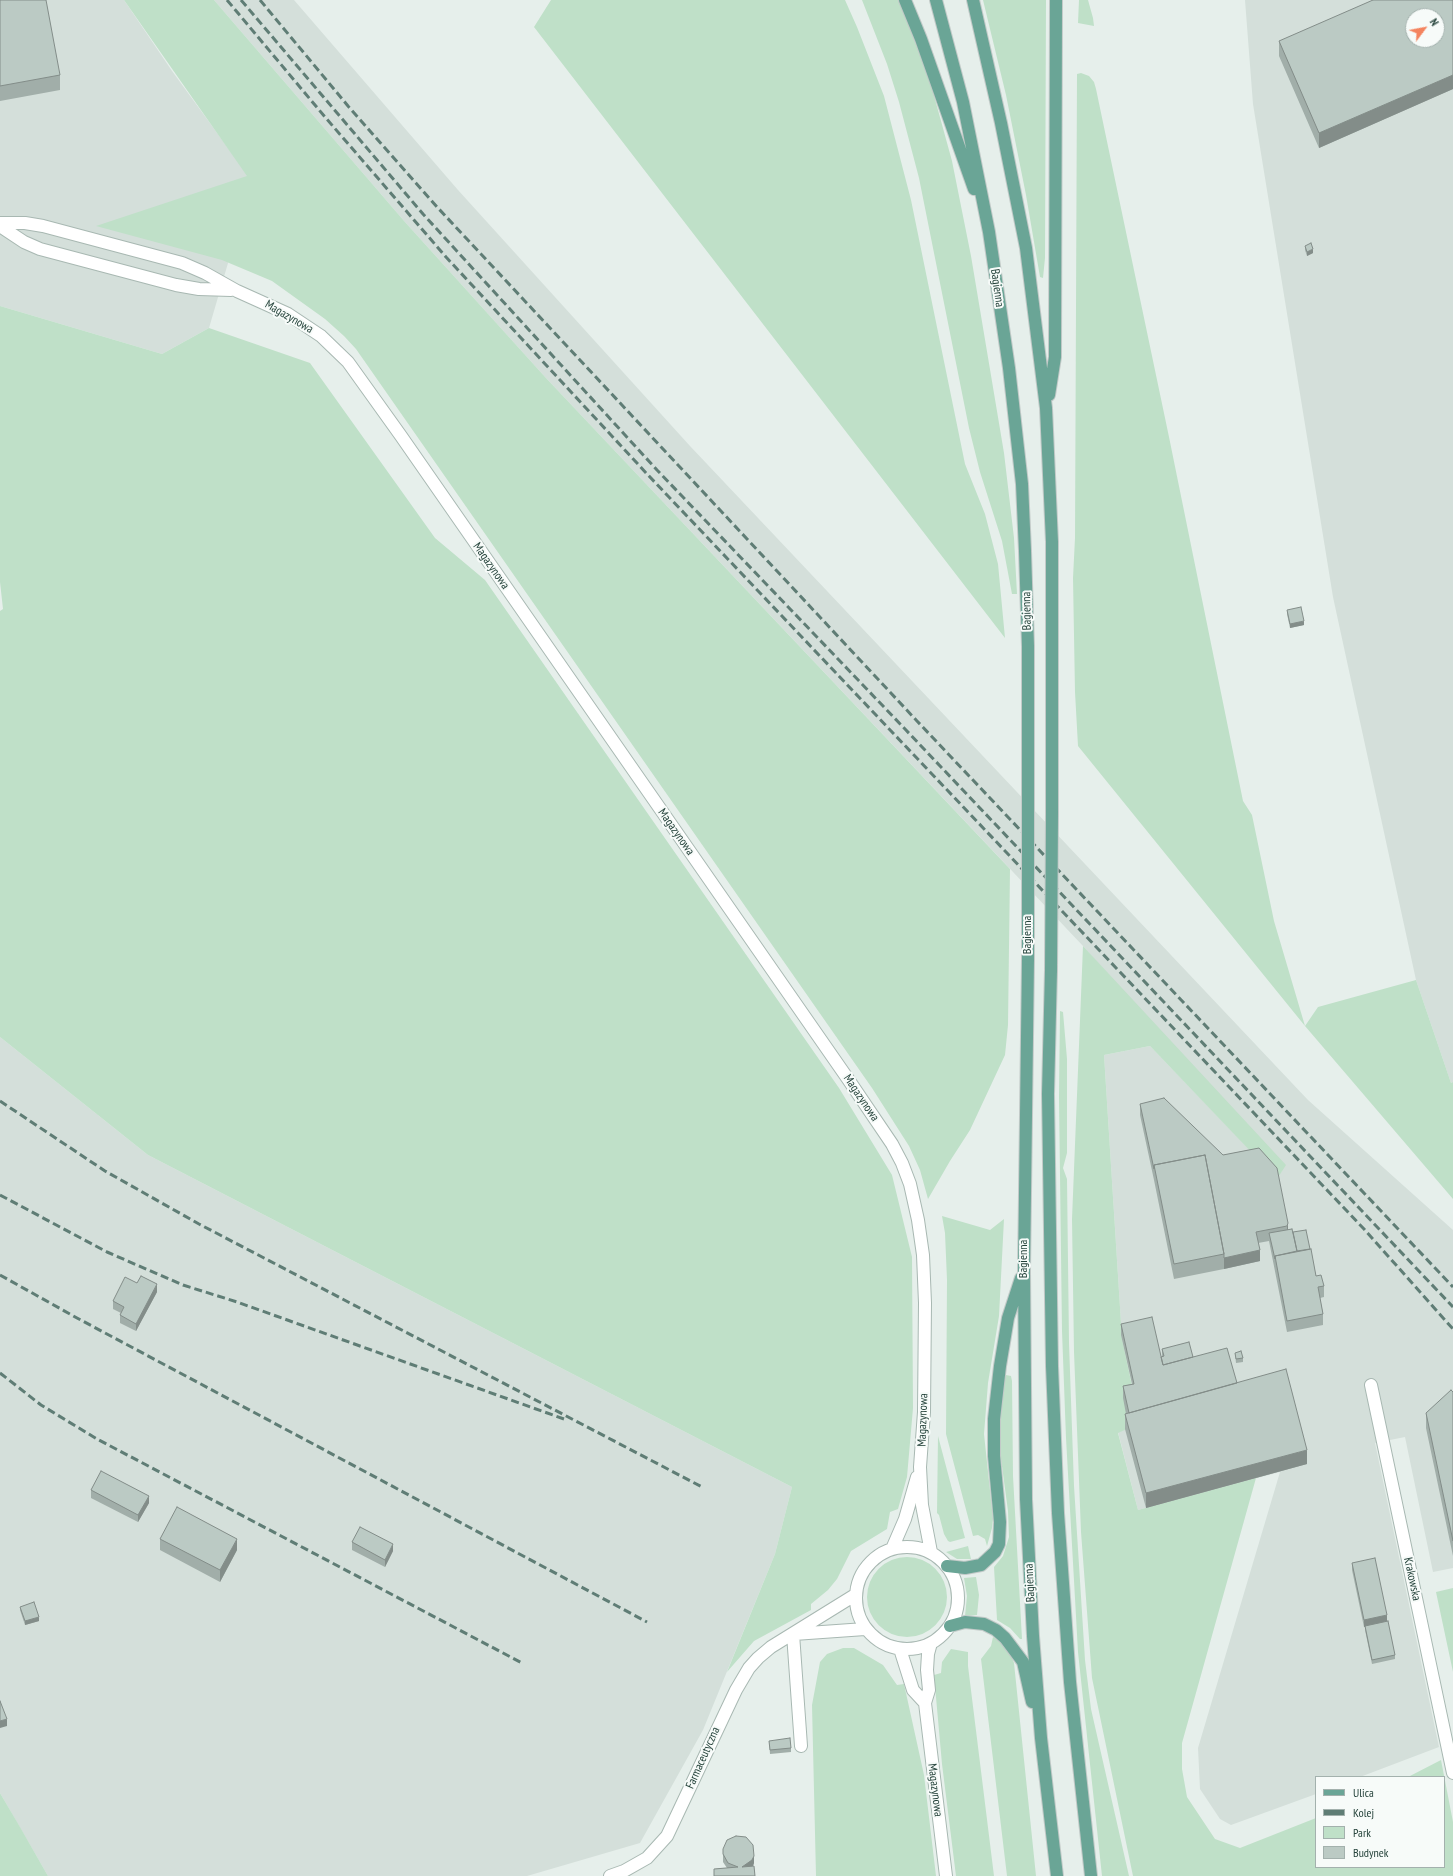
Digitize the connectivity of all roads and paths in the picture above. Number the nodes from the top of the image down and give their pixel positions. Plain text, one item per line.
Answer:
1 (905, 0) edge
2 (936, 0) edge
3 (973, 0) edge
4 (1056, 0) edge
5 (0, 225) edge
6 (989, 232) junction
7 (237, 291) junction
8 (1046, 408) junction
9 (1024, 1271) junction
10 (1371, 1385) dead end
11 (920, 1467) junction
12 (892, 1549) junction
13 (931, 1552) junction
14 (947, 1566) junction
15 (855, 1595) junction
16 (950, 1626) junction
17 (865, 1629) junction
18 (793, 1634) junction
19 (931, 1644) junction
20 (900, 1649) junction
21 (925, 1703) junction
22 (1041, 1738) junction
23 (801, 1746) dead end
24 (1453, 1773) edge
25 (610, 1876) edge
26 (946, 1876) edge
27 (1057, 1876) edge
28 (1091, 1876) edge

1 - 6 main road
2 - 6 main road, Bagienna
3 - 8 main road, Bagienna
4 - 8 main road
5 - 7 street, Magazynowa
5 - 7 street, Magazynowa
6 - 9 main road, Bagienna, bridge
7 - 11 street, Magazynowa
8 - 28 main road, Bagienna, bridge
9 - 14 main road
9 - 22 main road, Bagienna
10 - 24 street, Krakowska
11 - 12 street, Magazynowa
11 - 13 street, Magazynowa
12 - 13 street
12 - 15 street
13 - 14 street
14 - 16 street
15 - 17 street
15 - 18 street, Farmaceutyczna
16 - 19 street
16 - 22 main road
17 - 18 street, Farmaceutyczna
17 - 20 street
18 - 23 street
18 - 25 street, Farmaceutyczna
19 - 20 street
19 - 21 street, Magazynowa
20 - 21 street
21 - 26 street, Magazynowa
22 - 27 main road, Bagienna

